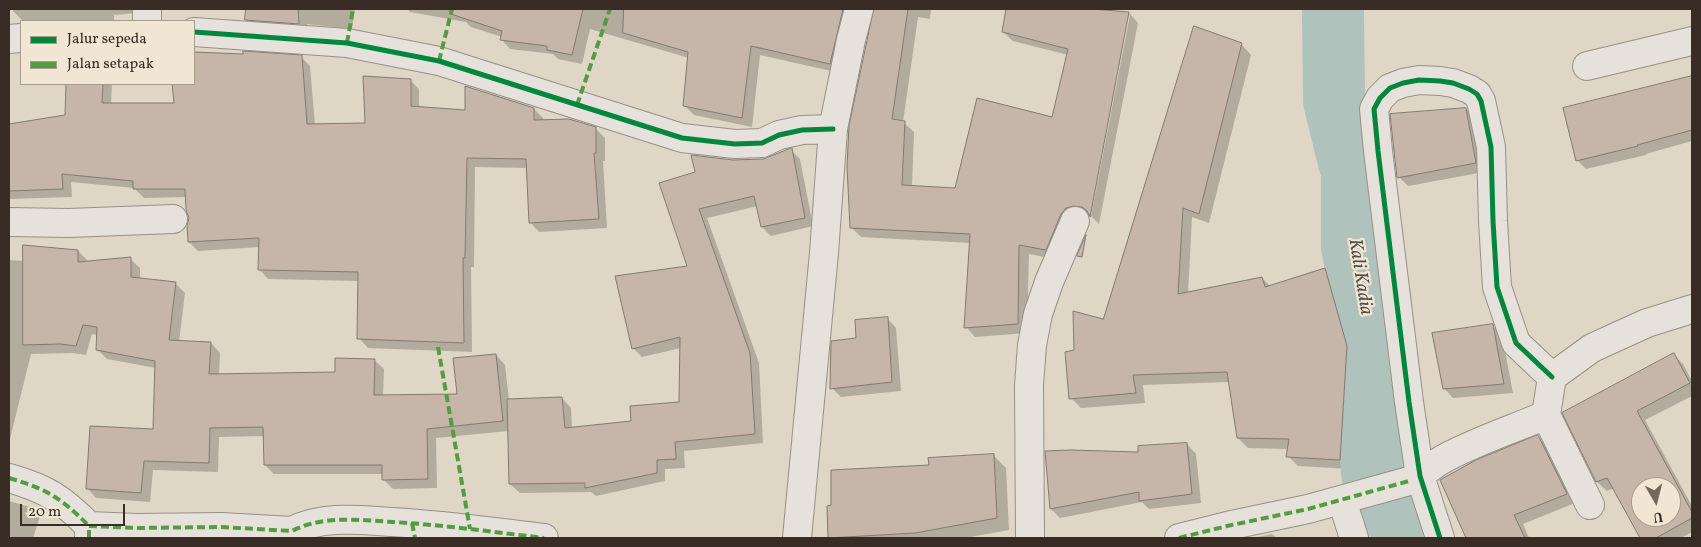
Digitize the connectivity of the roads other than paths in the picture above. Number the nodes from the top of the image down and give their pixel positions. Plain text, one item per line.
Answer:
1 (859, 9) edge
2 (195, 32) edge
3 (1692, 41) edge
4 (1587, 66) dead end
5 (833, 129) junction
6 (173, 219) dead end
7 (1075, 220) dead end
8 (9, 222) edge
9 (1692, 309) edge
10 (1552, 377) junction
11 (1546, 416) junction
12 (9, 478) edge
13 (1409, 480) junction
14 (1348, 498) junction
15 (1590, 505) dead end
16 (89, 532) edge
17 (292, 535) edge
18 (544, 538) edge
19 (797, 538) edge
20 (1030, 538) edge
21 (1179, 538) edge
22 (1354, 538) edge
23 (1440, 538) edge

1 - 5 street
2 - 5 street
3 - 4 street
5 - 19 street
6 - 8 street
7 - 20 street
9 - 10 street
10 - 11 street
10 - 13 street
11 - 13 street
11 - 15 street
12 - 16 street
13 - 14 street
13 - 23 street
14 - 21 street
14 - 22 street
16 - 17 street
17 - 18 street

